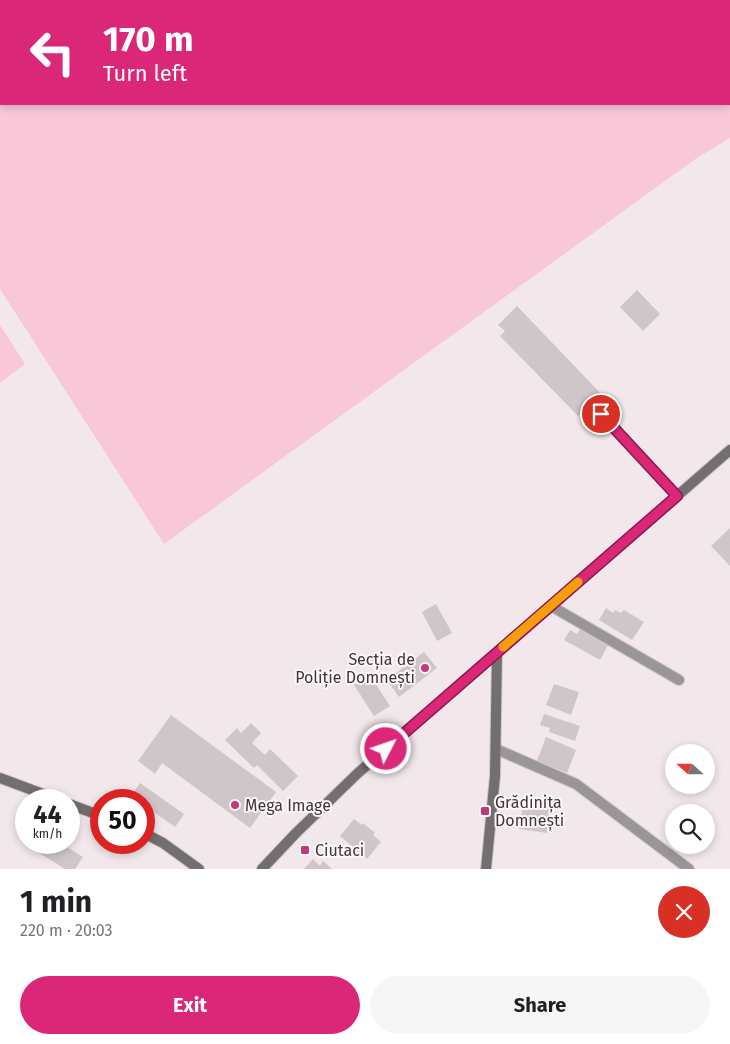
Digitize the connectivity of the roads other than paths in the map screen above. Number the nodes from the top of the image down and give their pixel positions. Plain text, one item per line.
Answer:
1 (601, 414) dead end
2 (730, 450) edge
3 (677, 496) junction
4 (551, 606) junction
5 (497, 652) junction
6 (680, 680) dead end
7 (496, 749) junction
8 (0, 778) edge
9 (30, 789) edge
10 (155, 839) edge
11 (199, 869) edge
12 (262, 869) edge
13 (486, 869) edge
14 (689, 869) edge

1 - 3 street
2 - 3 main road
3 - 4 main road
4 - 5 main road
4 - 6 street
5 - 7 main road
5 - 12 main road
7 - 13 main road
7 - 14 street
8 - 9 main road
10 - 11 main road

